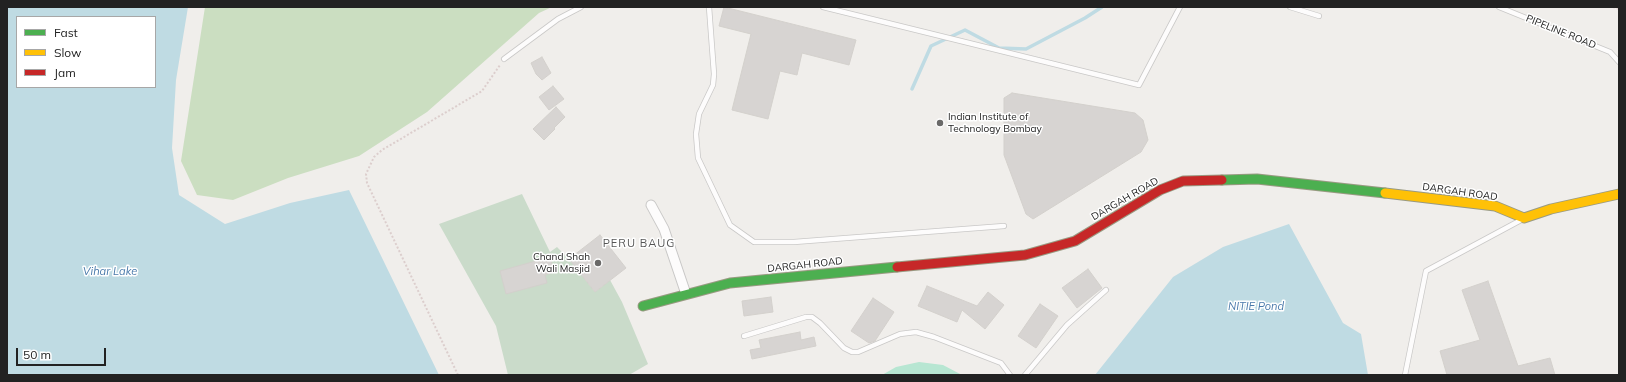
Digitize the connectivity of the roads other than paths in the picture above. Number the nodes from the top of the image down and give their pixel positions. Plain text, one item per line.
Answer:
1 (581, 7) edge
2 (708, 7) edge
3 (823, 7) edge
4 (1180, 7) edge
5 (1290, 7) edge
6 (1499, 7) edge
7 (1319, 16) dead end
8 (504, 59) road end
9 (1619, 62) edge
10 (1619, 194) edge
11 (651, 205) dead end
12 (1524, 218) junction
13 (1004, 226) dead end
14 (1106, 290) dead end
15 (686, 294) junction
16 (643, 306) dead end
17 (744, 336) dead end
18 (1010, 375) edge
19 (1025, 375) edge
20 (1404, 375) edge

1 - 8 lane
2 - 13 lane
3 - 4 lane
5 - 7 lane
6 - 9 lane, PIPELINE ROAD
10 - 12 street
11 - 15 street
12 - 15 street, DARGAH ROAD
12 - 20 lane
14 - 19 lane
15 - 16 street, DARGAH ROAD
17 - 18 lane

